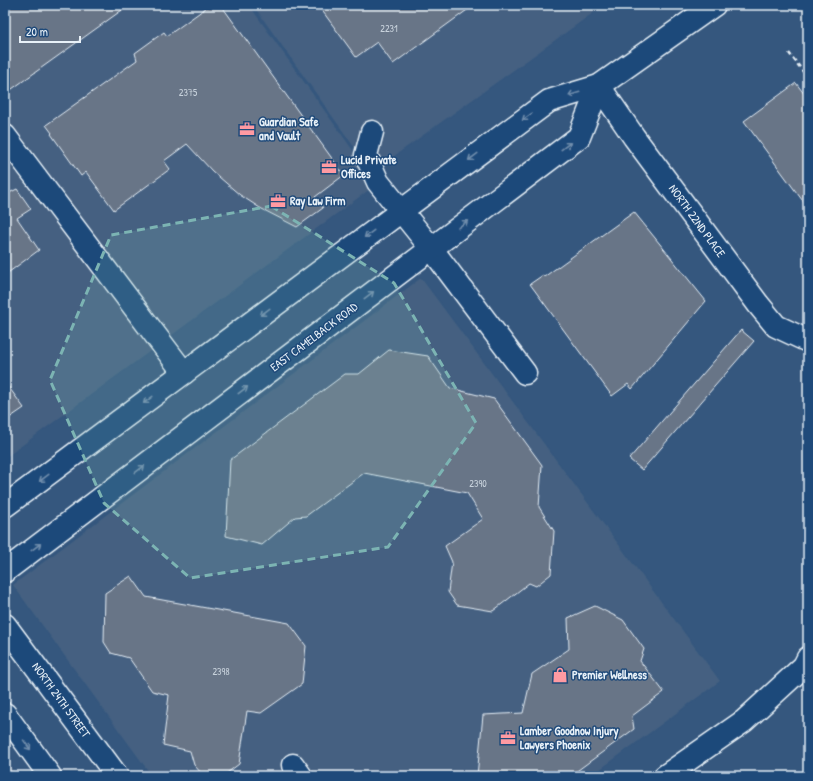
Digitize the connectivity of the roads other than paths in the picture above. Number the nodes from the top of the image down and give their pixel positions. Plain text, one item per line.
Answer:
1 (714, 5) edge
2 (599, 86) junction
3 (372, 132) dead end
4 (5, 136) edge
5 (400, 211) junction
6 (432, 248) junction
7 (808, 341) edge
8 (184, 373) junction
9 (525, 373) dead end
10 (5, 506) edge
11 (5, 571) edge
12 (5, 625) edge
13 (808, 658) edge
14 (5, 714) edge
15 (50, 776) edge
16 (116, 776) edge
17 (665, 776) edge

1 - 2 main road
2 -> 5 main road
6 -> 2 main road, EAST CAMELBACK ROAD
2 - 7 main road, NORTH 22ND PLACE
3 - 5 main road
4 - 8 main road
5 - 6 main road
5 -> 8 main road
6 - 9 main road
11 -> 6 main road, EAST CAMELBACK ROAD
8 -> 10 main road
12 - 16 main road, NORTH 24TH STREET
13 - 17 main road
14 -> 15 main road

